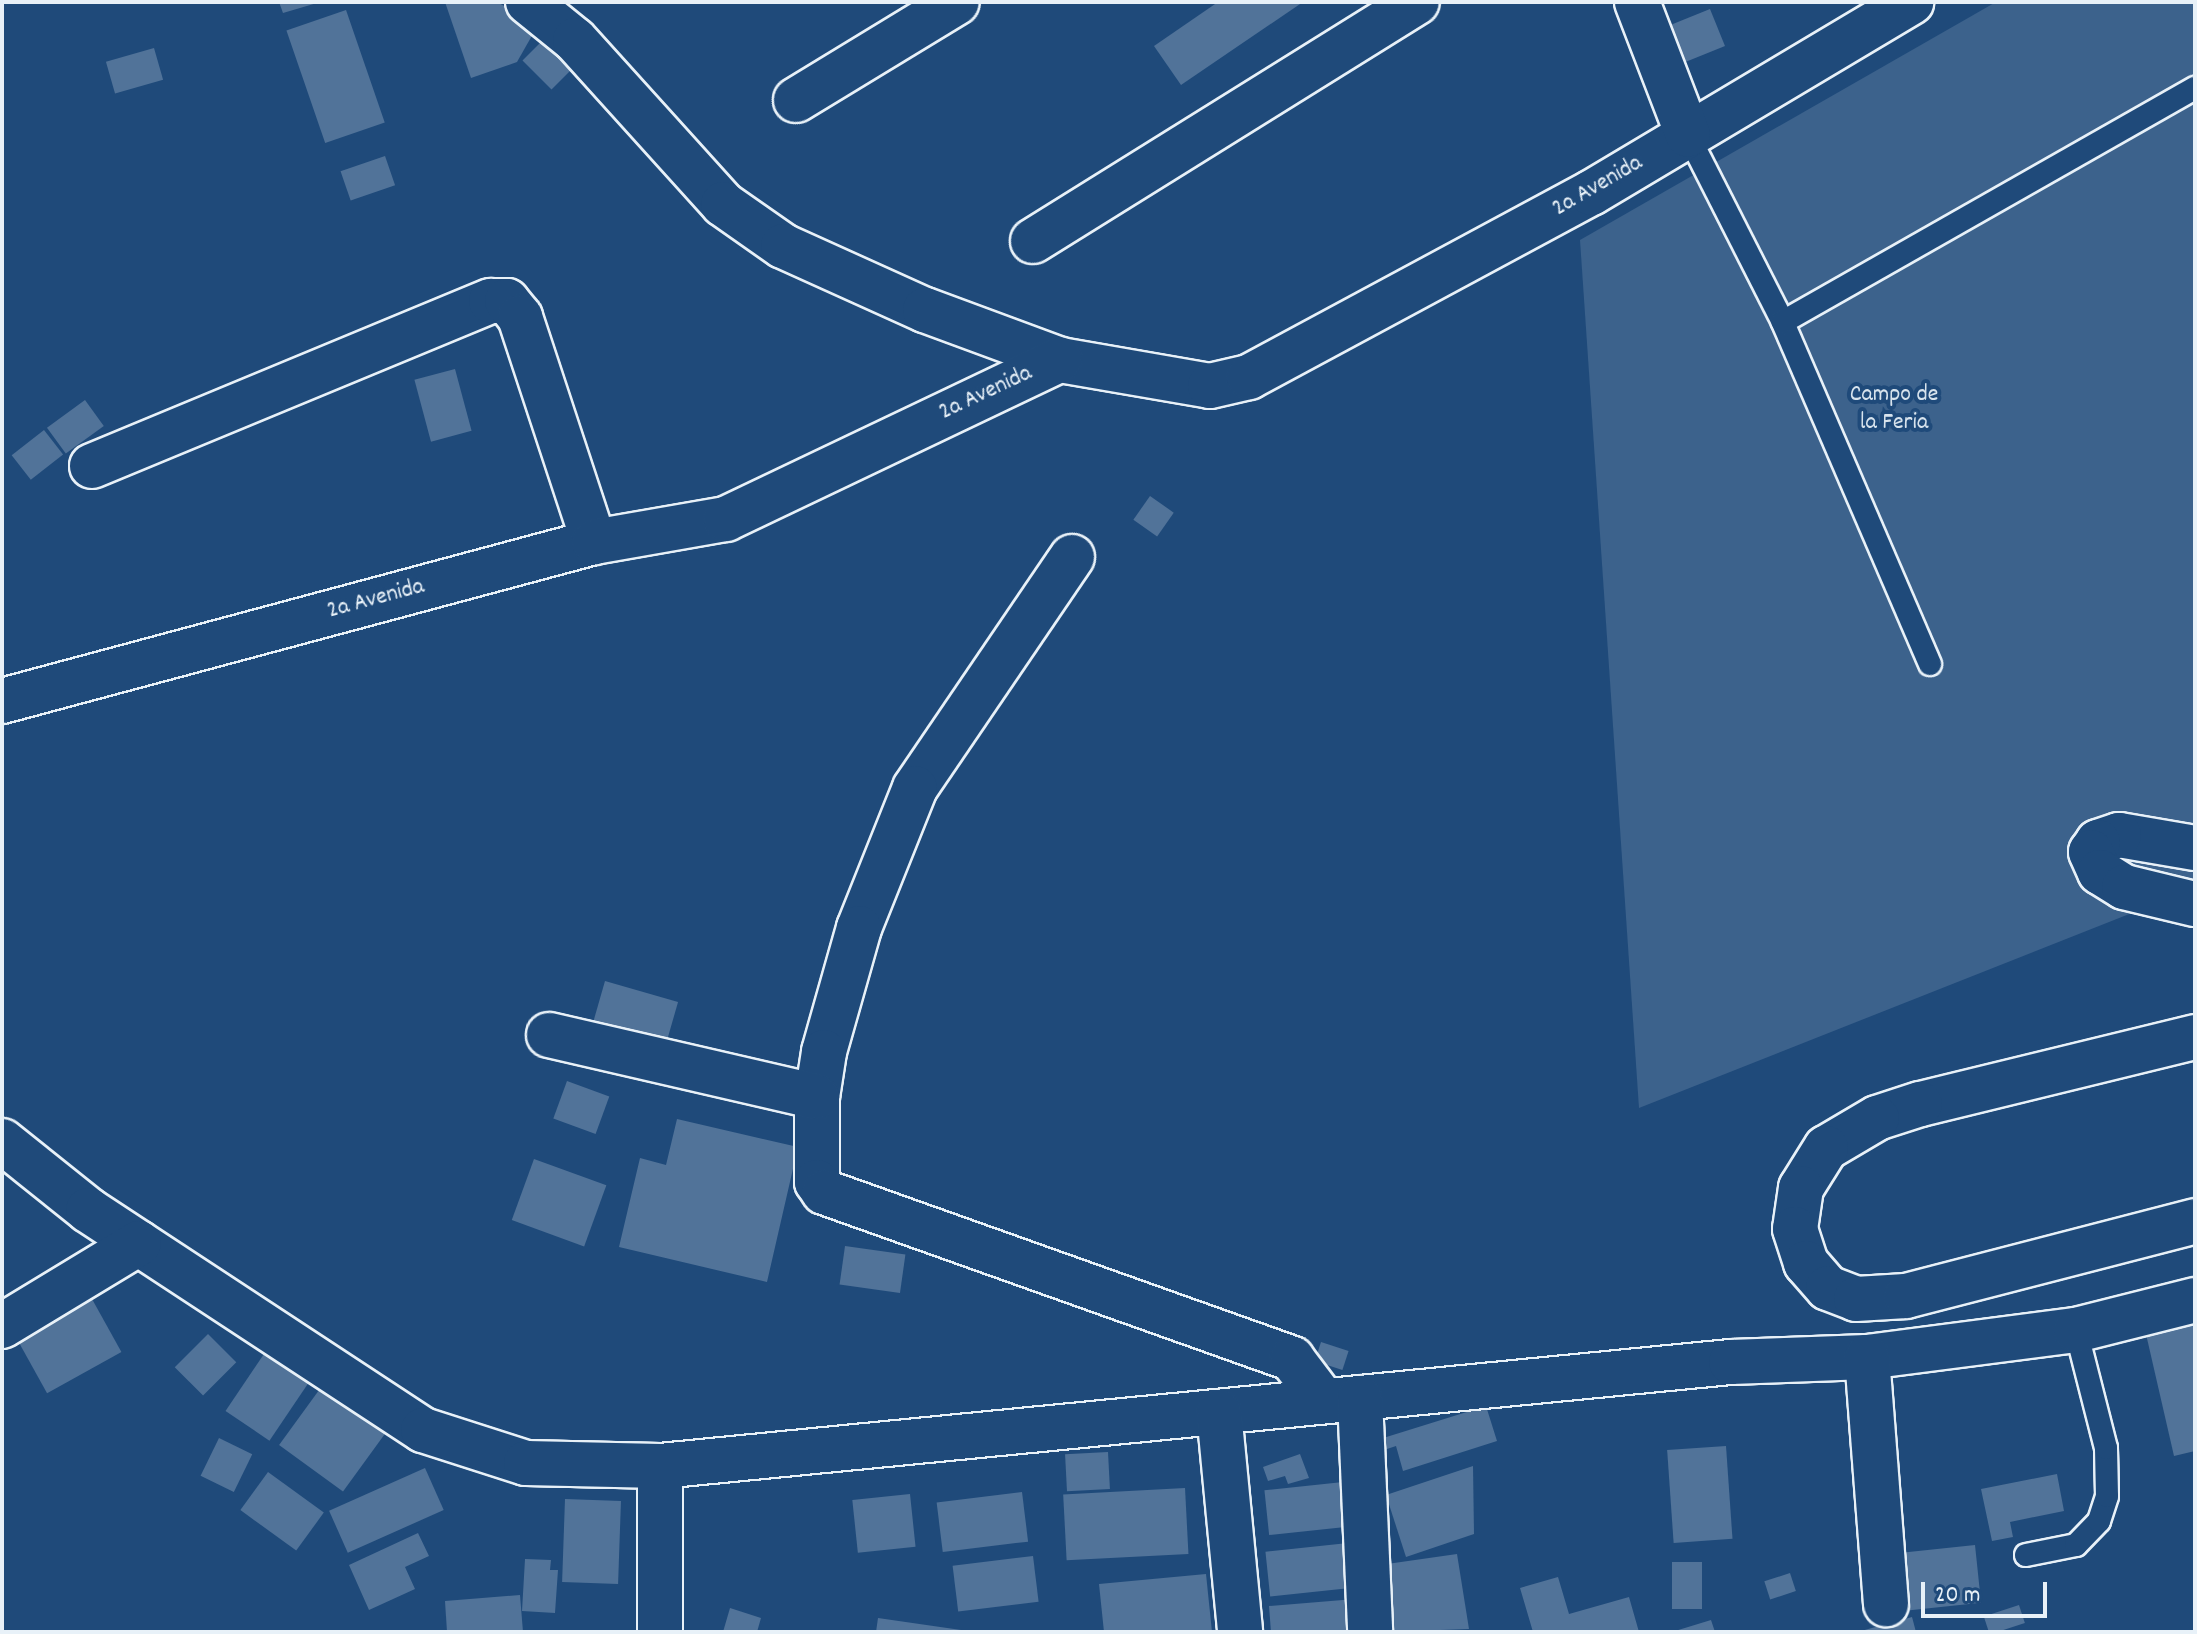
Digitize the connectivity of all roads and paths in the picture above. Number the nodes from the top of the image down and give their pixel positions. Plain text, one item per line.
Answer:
1 (528, 2) edge
2 (957, 2) edge
3 (1417, 2) edge
4 (1637, 2) edge
5 (1911, 2) edge
6 (2195, 88) edge
7 (796, 100) dead end
8 (1688, 135) junction
9 (1033, 241) dead end
10 (1783, 322) junction
11 (1060, 360) junction
12 (92, 466) dead end
13 (594, 542) junction
14 (1072, 557) dead end
15 (1930, 664) dead end
16 (2, 701) edge
17 (2195, 848) edge
18 (2195, 904) edge
19 (549, 1035) dead end
20 (2195, 1037) edge
21 (817, 1097) junction
22 (2, 1141) edge
23 (2195, 1221) edge
24 (139, 1243) junction
25 (2195, 1300) edge
26 (2, 1326) edge
27 (2076, 1330) junction
28 (1867, 1357) junction
29 (1342, 1399) junction
30 (1219, 1412) junction
31 (660, 1466) junction
32 (2026, 1555) dead end
33 (1886, 1604) dead end
34 (1370, 1630) dead end
35 (660, 1632) edge
36 (1240, 1632) edge

1 - 11 street
2 - 7 street
3 - 9 street
4 - 8 street
5 - 8 street, 2a Avenida
6 - 10 lane
8 - 10 lane
8 - 11 street, 2a Avenida
10 - 15 lane
11 - 13 street, 2a Avenida
12 - 13 street
13 - 16 street, 2a Avenida
14 - 21 street
17 - 18 street
19 - 21 street
20 - 23 street
21 - 29 street
22 - 24 street
24 - 26 street
24 - 31 street
25 - 27 street
27 - 28 street
27 - 32 lane
28 - 29 street
28 - 33 street
29 - 30 street
29 - 34 street
30 - 31 street
30 - 36 street
31 - 35 street

